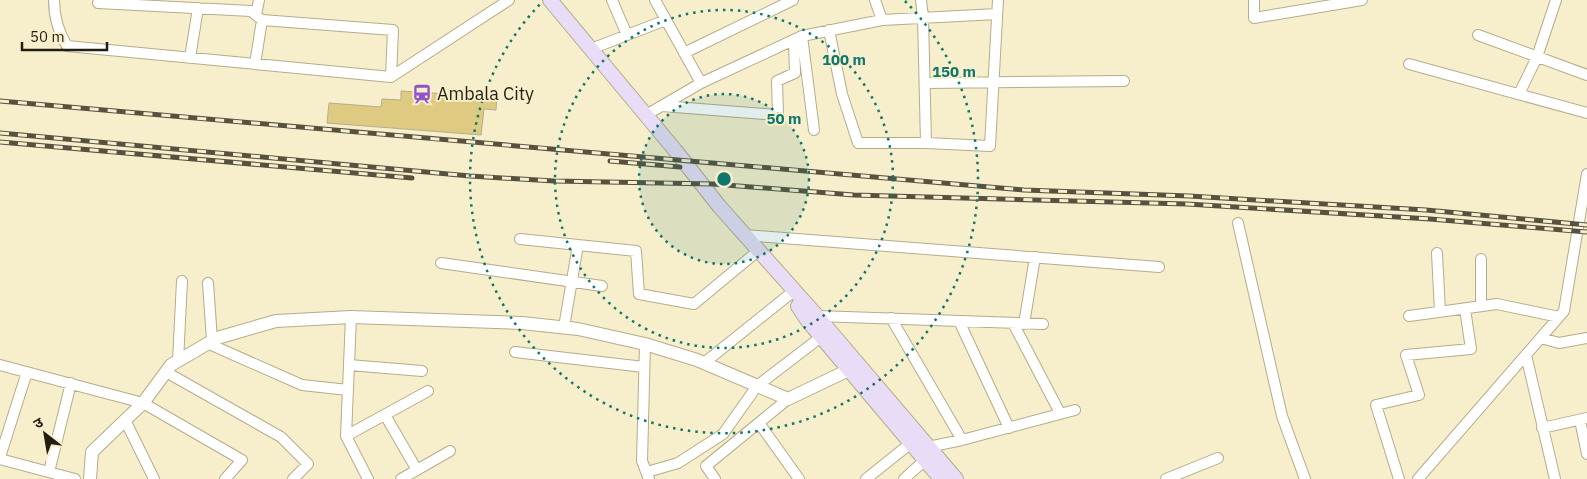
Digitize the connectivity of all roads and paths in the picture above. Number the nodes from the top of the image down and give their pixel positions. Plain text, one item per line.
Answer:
1 (54, 0) edge
2 (259, 0) edge
3 (509, 0) edge
4 (550, 0) edge
5 (612, 0) edge
6 (655, 0) edge
7 (766, 0) edge
8 (793, 0) edge
9 (875, 0) edge
10 (921, 0) edge
11 (998, 0) edge
12 (1254, 0) edge
13 (1362, 0) edge
14 (1556, 0) edge
15 (98, 3) dead end
16 (203, 6) edge
17 (770, 11) junction
18 (997, 14) junction
19 (923, 17) junction
20 (259, 18) junction
21 (666, 20) junction
22 (882, 20) junction
23 (829, 30) junction
24 (627, 35) junction
25 (1478, 35) dead end
26 (798, 38) junction
27 (591, 49) junction
28 (684, 53) junction
29 (1538, 57) junction
30 (190, 58) junction
31 (255, 64) junction
32 (1410, 64) dead end
33 (1587, 75) edge
34 (391, 77) junction
35 (1124, 81) dead end
36 (994, 82) junction
37 (925, 83) junction
38 (701, 84) junction
39 (1519, 94) junction
40 (662, 106) junction
41 (1587, 113) edge
42 (646, 115) junction
43 (814, 130) dead end
44 (926, 143) junction
45 (1587, 174) edge
46 (1238, 223) dead end
47 (744, 235) junction
48 (520, 239) dead end
49 (578, 245) junction
50 (1437, 253) dead end
51 (761, 254) junction
52 (1035, 257) junction
53 (1481, 259) dead end
54 (441, 263) dead end
55 (1159, 267) dead end
56 (182, 281) dead end
57 (572, 282) junction
58 (208, 283) dead end
59 (602, 286) dead end
60 (790, 294) junction
61 (1481, 306) junction
62 (1465, 309) junction
63 (1440, 312) junction
64 (817, 316) junction
65 (1409, 316) dead end
66 (351, 317) junction
67 (1559, 317) junction
68 (891, 318) junction
69 (959, 321) junction
70 (1013, 323) junction
71 (1024, 324) junction
72 (1043, 324) dead end
73 (564, 327) junction
74 (821, 337) junction
75 (1541, 338) junction
76 (1587, 338) edge
77 (210, 342) junction
78 (645, 344) junction
79 (515, 352) dead end
80 (1526, 355) junction
81 (178, 361) junction
82 (704, 363) junction
83 (0, 364) edge
84 (349, 365) junction
85 (644, 367) junction
86 (854, 368) junction
87 (422, 370) dead end
88 (26, 372) junction
89 (166, 372) junction
90 (71, 383) junction
91 (757, 386) junction
92 (348, 390) junction
93 (428, 391) dead end
94 (788, 399) junction
95 (143, 403) junction
96 (1075, 410) dead end
97 (1060, 413) junction
98 (385, 415) junction
99 (1583, 419) edge
100 (125, 420) junction
101 (758, 423) junction
102 (1009, 428) junction
103 (1542, 428) junction
104 (346, 436) junction
105 (962, 440) junction
106 (911, 443) junction
107 (450, 450) dead end
108 (927, 453) junction
109 (1587, 454) edge
110 (0, 458) edge
111 (1218, 458) dead end
112 (417, 470) junction
113 (49, 472) junction
114 (648, 476) edge
115 (75, 479) edge
116 (90, 479) edge
117 (154, 479) edge
118 (225, 479) edge
119 (293, 479) edge
120 (368, 479) edge
121 (401, 479) edge
122 (715, 479) edge
123 (799, 479) edge
124 (866, 479) edge
125 (904, 479) edge
126 (941, 479) edge
127 (956, 479) edge
128 (1166, 479) edge
129 (1305, 479) edge
130 (1399, 479) edge
131 (1418, 479) edge
132 (1555, 479) edge

1 - 30 street
2 - 20 street
3 - 34 street
4 - 27 main road
5 - 24 street
6 - 21 street
7 - 17 street
8 - 17 street
9 - 22 street
10 - 19 street
11 - 18 street
12 - 13 street
14 - 29 street
15 - 16 street
16 - 20 street
16 - 30 street
17 - 28 street
18 - 19 street
18 - 36 street
19 - 22 street
19 - 37 street
20 - 31 street
20 - 34 street
21 - 24 street
21 - 28 street
22 - 23 street
23 - 26 street
23 - 44 street
24 - 27 street
25 - 29 street
26 - 38 street
26 - 40 street
26 - 43 street
27 - 42 main road
28 - 38 street
29 - 33 street
29 - 39 street
30 - 31 street
31 - 34 street
32 - 39 street
35 - 36 street
36 - 37 street
36 - 44 street
37 - 44 street
38 - 40 street
39 - 41 street
40 - 42 street
42 - 47 main road
45 - 67 street
46 - 129 street
47 - 51 main road
47 - 52 street
48 - 49 street
49 - 51 street
49 - 57 street
50 - 63 street
51 - 60 main road
51 - 64 main road
52 - 55 street
52 - 71 street
53 - 61 street
54 - 57 street
56 - 81 street
57 - 59 street
57 - 73 street
58 - 77 street
60 - 74 main road
60 - 82 street
61 - 62 street
61 - 67 street
62 - 63 street
62 - 130 street
63 - 65 street
64 - 68 street
64 - 86 main road
66 - 73 street
66 - 77 street
66 - 84 street
67 - 75 street
68 - 69 street
68 - 105 street
69 - 70 street
69 - 102 street
70 - 71 street
70 - 97 street
71 - 72 street
73 - 78 street
74 - 86 main road
74 - 91 street
75 - 76 street
75 - 80 street
77 - 81 street
77 - 92 street
78 - 82 street
78 - 85 street
79 - 85 street
80 - 103 street
80 - 131 street
81 - 89 street
82 - 91 street
83 - 88 street
84 - 87 street
84 - 92 street
85 - 114 street
86 - 94 street
86 - 106 main road
86 - 108 main road
88 - 90 street
88 - 110 street
89 - 95 street
89 - 119 street
90 - 95 street
90 - 113 street
91 - 94 street
91 - 114 street
92 - 104 street
93 - 98 street
94 - 101 street
95 - 100 street
95 - 118 street
96 - 97 street
97 - 102 street
98 - 104 street
98 - 112 street
99 - 103 street
99 - 109 street
100 - 116 street
100 - 117 street
101 - 122 street
101 - 123 street
102 - 105 street
103 - 132 street
104 - 120 street
105 - 108 street
106 - 108 main road
106 - 124 street
107 - 112 street
108 - 125 street
108 - 126 main road
108 - 127 main road
110 - 113 street
111 - 128 street
112 - 121 street
113 - 115 street

